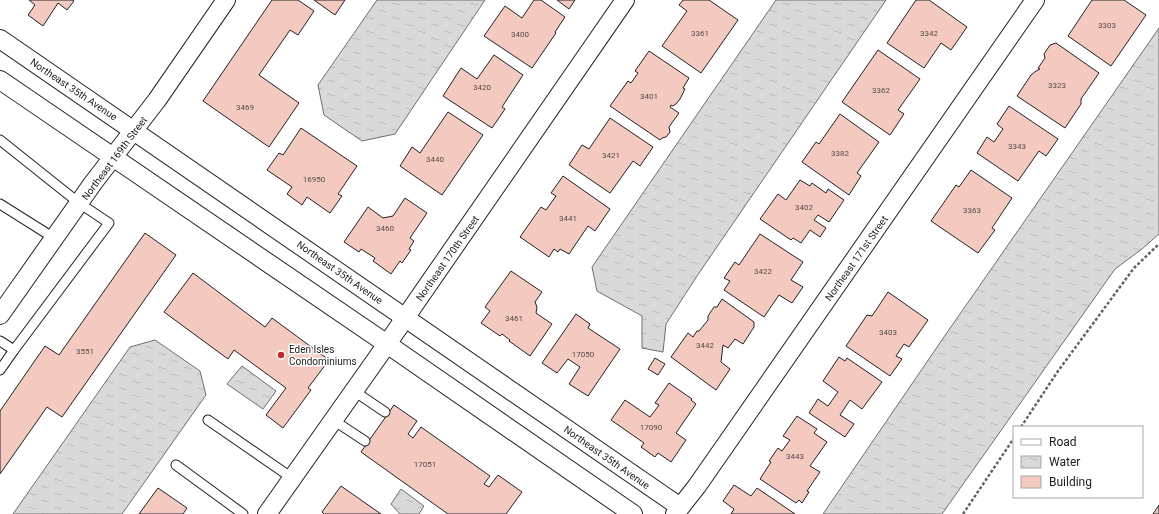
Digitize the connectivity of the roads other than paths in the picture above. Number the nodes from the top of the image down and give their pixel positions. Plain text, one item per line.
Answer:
1 (226, 0) edge
2 (625, 0) edge
3 (1035, 0) edge
4 (0, 39) edge
5 (0, 80) edge
6 (134, 130) junction
7 (0, 140) edge
8 (113, 157) junction
9 (79, 203) junction
10 (0, 204) edge
11 (54, 238) junction
12 (0, 315) edge
13 (405, 317) junction
14 (0, 341) edge
15 (387, 344) junction
16 (14, 350) junction
17 (0, 370) edge
18 (354, 391) junction
19 (385, 412) dead end
20 (208, 420) dead end
21 (333, 420) junction
22 (364, 441) dead end
23 (176, 465) dead end
24 (292, 478) junction
25 (677, 510) edge
26 (243, 514) edge
27 (267, 514) edge
28 (633, 514) edge

1 - 6 street, Northeast 169th Street
2 - 13 street, Northeast 170th Street
3 - 25 street, Northeast 171st Street
4 - 6 street, Northeast 35th Avenue
5 - 8 street
6 - 8 street, Northeast 169th Street
6 - 13 street, Northeast 35th Avenue
7 - 9 lane
8 - 9 street, Northeast 169th Street
8 - 15 street
9 - 11 street, Northeast 169th Street
9 - 16 lane
10 - 11 lane
11 - 12 street, Northeast 169th Street
13 - 15 street, Northeast 170th Street
13 - 25 street, Northeast 35th Avenue
14 - 16 lane
15 - 18 street, Northeast 170th Street
15 - 28 street
16 - 17 lane
18 - 19 lane
18 - 21 street, Northeast 170th Street
20 - 24 lane
21 - 22 lane
21 - 24 street, Northeast 170th Street
23 - 26 lane
24 - 27 street, Northeast 170th Street

